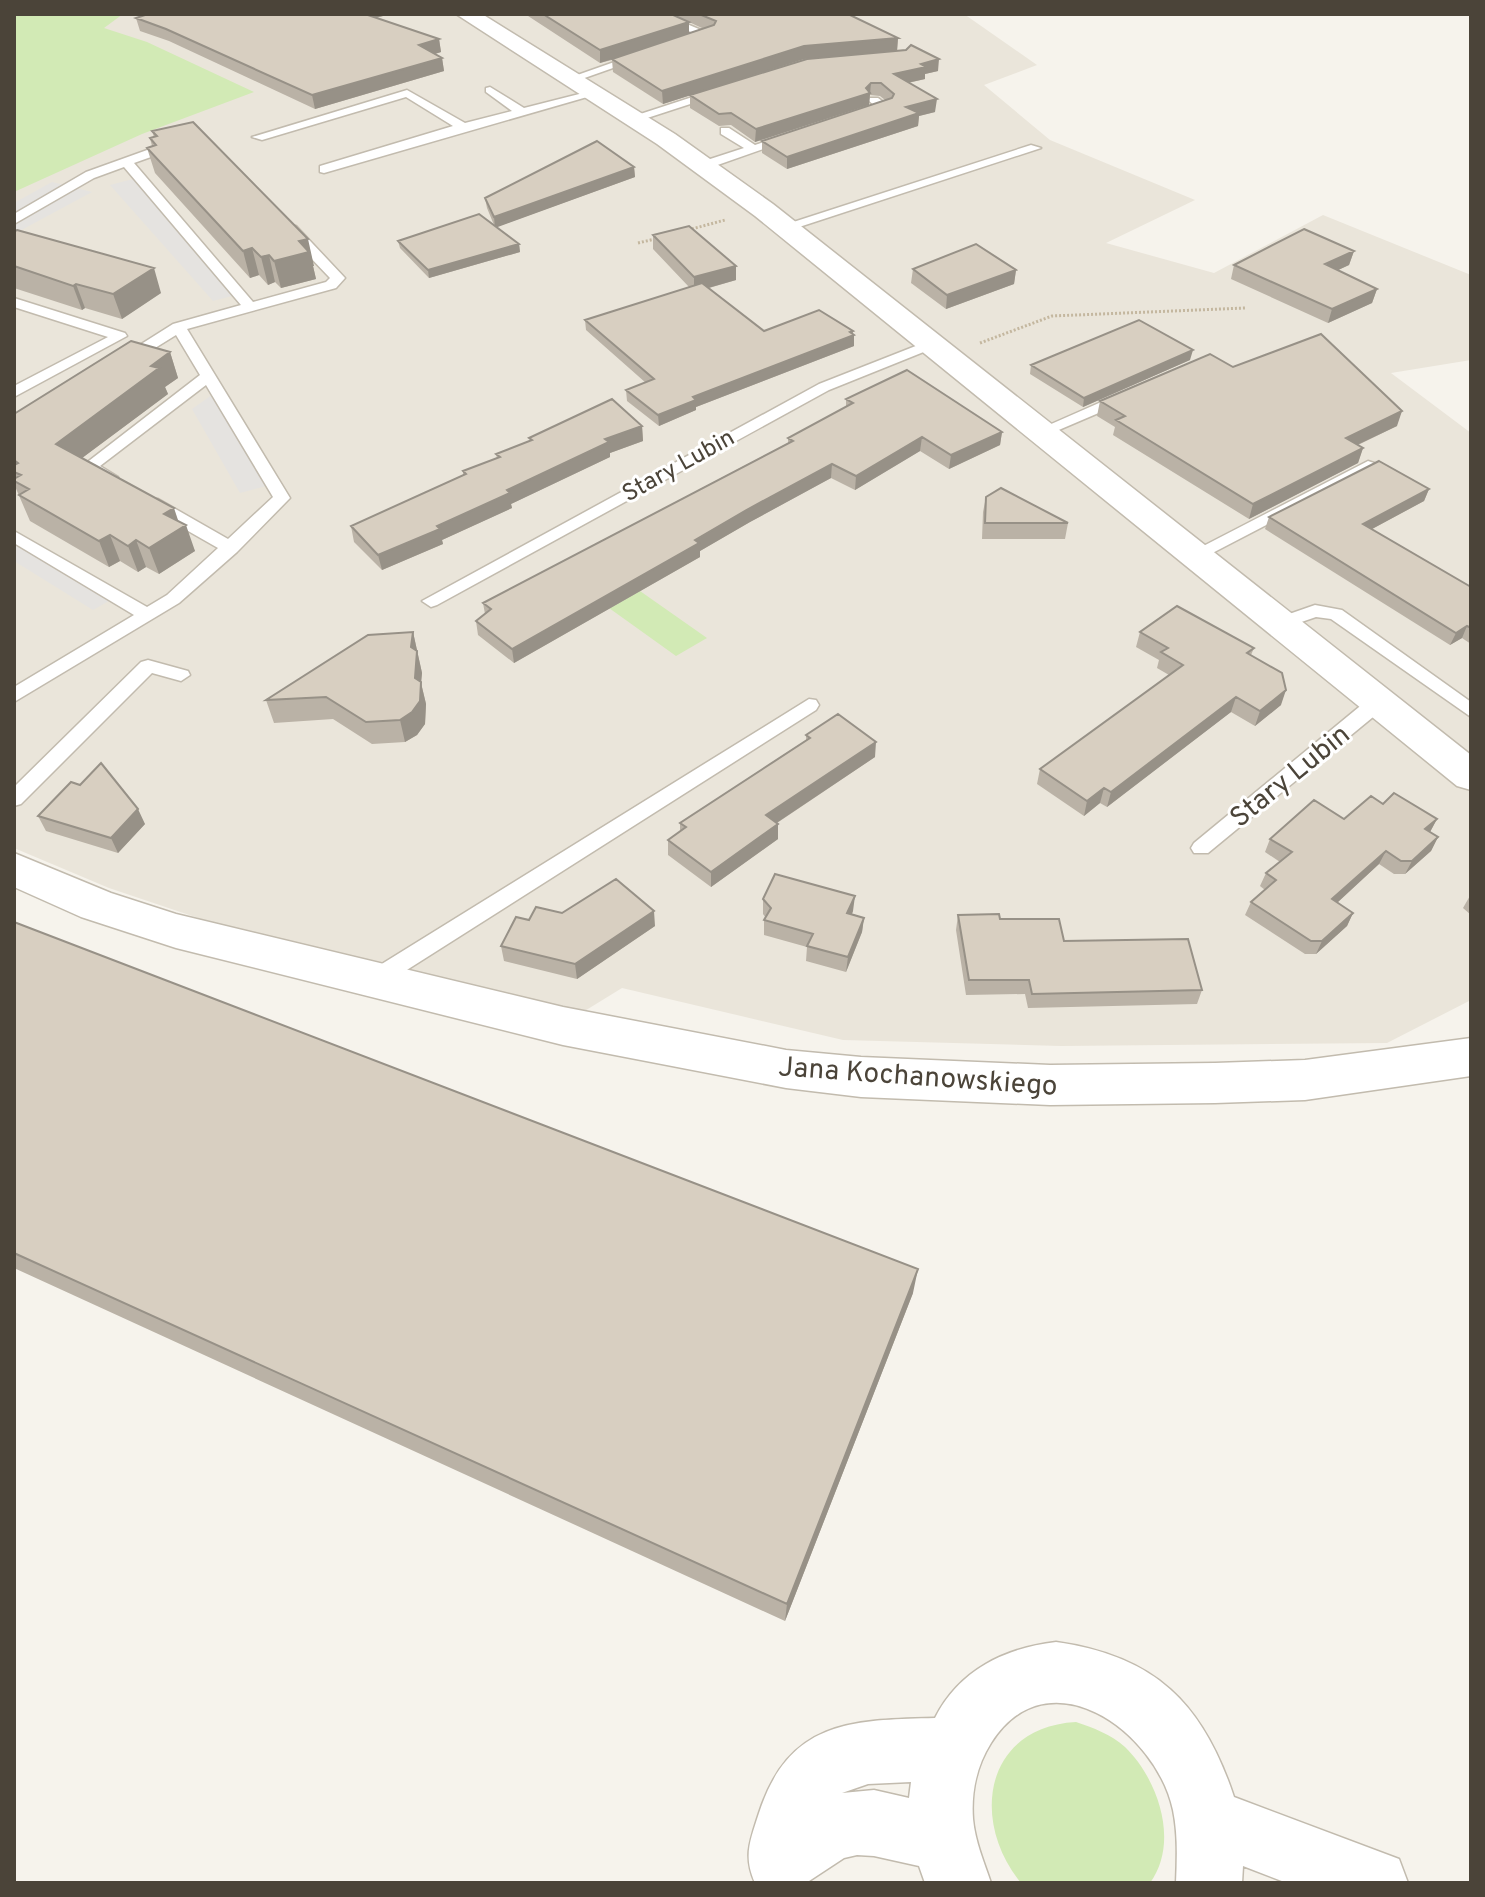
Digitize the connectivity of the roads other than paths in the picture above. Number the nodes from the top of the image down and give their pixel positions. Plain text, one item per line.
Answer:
1 (467, 14) edge
2 (653, 14) edge
3 (678, 45) edge
4 (647, 54) edge
5 (572, 79) junction
6 (729, 88) edge
7 (490, 90) dead end
8 (595, 93) junction
9 (874, 100) edge
10 (522, 112) junction
11 (855, 116) edge
12 (634, 118) junction
13 (463, 127) junction
14 (725, 131) edge
15 (798, 135) edge
16 (258, 137) dead end
17 (193, 139) edge
18 (1035, 148) dead end
19 (754, 149) junction
20 (127, 162) junction
21 (705, 165) junction
22 (324, 169) dead end
23 (14, 220) edge
24 (283, 221) edge
25 (785, 227) junction
26 (14, 302) edge
27 (250, 307) junction
28 (178, 327) junction
29 (938, 349) junction
30 (104, 374) edge
31 (207, 377) junction
32 (1142, 389) edge
33 (14, 392) edge
34 (1041, 432) junction
35 (1368, 466) edge
36 (14, 536) edge
37 (231, 548) junction
38 (1193, 556) junction
39 (431, 601) dead end
40 (145, 614) junction
41 (1278, 624) junction
42 (181, 675) dead end
43 (14, 696) edge
44 (1377, 703) junction
45 (809, 705) dead end
46 (1469, 708) edge
47 (1471, 776) edge
48 (14, 799) edge
49 (1201, 848) dead end
50 (14, 869) edge
51 (372, 981) junction
52 (1471, 1057) edge
53 (950, 1749) junction
54 (1210, 1852) edge
55 (951, 1862) edge
56 (1375, 1883) edge

1 - 5 street, Stary Lubin
2 - 3 lane
4 - 5 lane
5 - 8 street, Stary Lubin
6 - 12 lane
7 - 10 lane
8 - 10 lane
8 - 12 street, Stary Lubin
9 - 11 lane
10 - 13 lane
12 - 21 street, Stary Lubin
13 - 16 lane
13 - 22 lane
14 - 19 lane
15 - 19 lane
17 - 20 lane
18 - 25 lane
19 - 21 lane
20 - 23 lane
20 - 27 lane
21 - 25 street, Stary Lubin
24 - 27 lane
25 - 29 street, Stary Lubin
26 - 33 lane
27 - 28 lane
28 - 30 lane
28 - 31 lane
29 - 34 street, Stary Lubin
29 - 39 lane, Stary Lubin
31 - 37 lane
31 - 37 lane
32 - 34 lane
34 - 38 street, Stary Lubin
35 - 38 lane
36 - 40 lane
37 - 40 lane
38 - 41 street, Stary Lubin
40 - 43 lane
41 - 44 street, Stary Lubin
41 - 46 lane
42 - 48 lane
44 - 47 street, Stary Lubin
44 - 49 lane, Stary Lubin
45 - 51 lane
50 - 51 street, Jana Kochanowskiego
51 - 52 street, Jana Kochanowskiego
53 - 54 street
53 - 55 street
53 - 55 street
54 - 56 street

